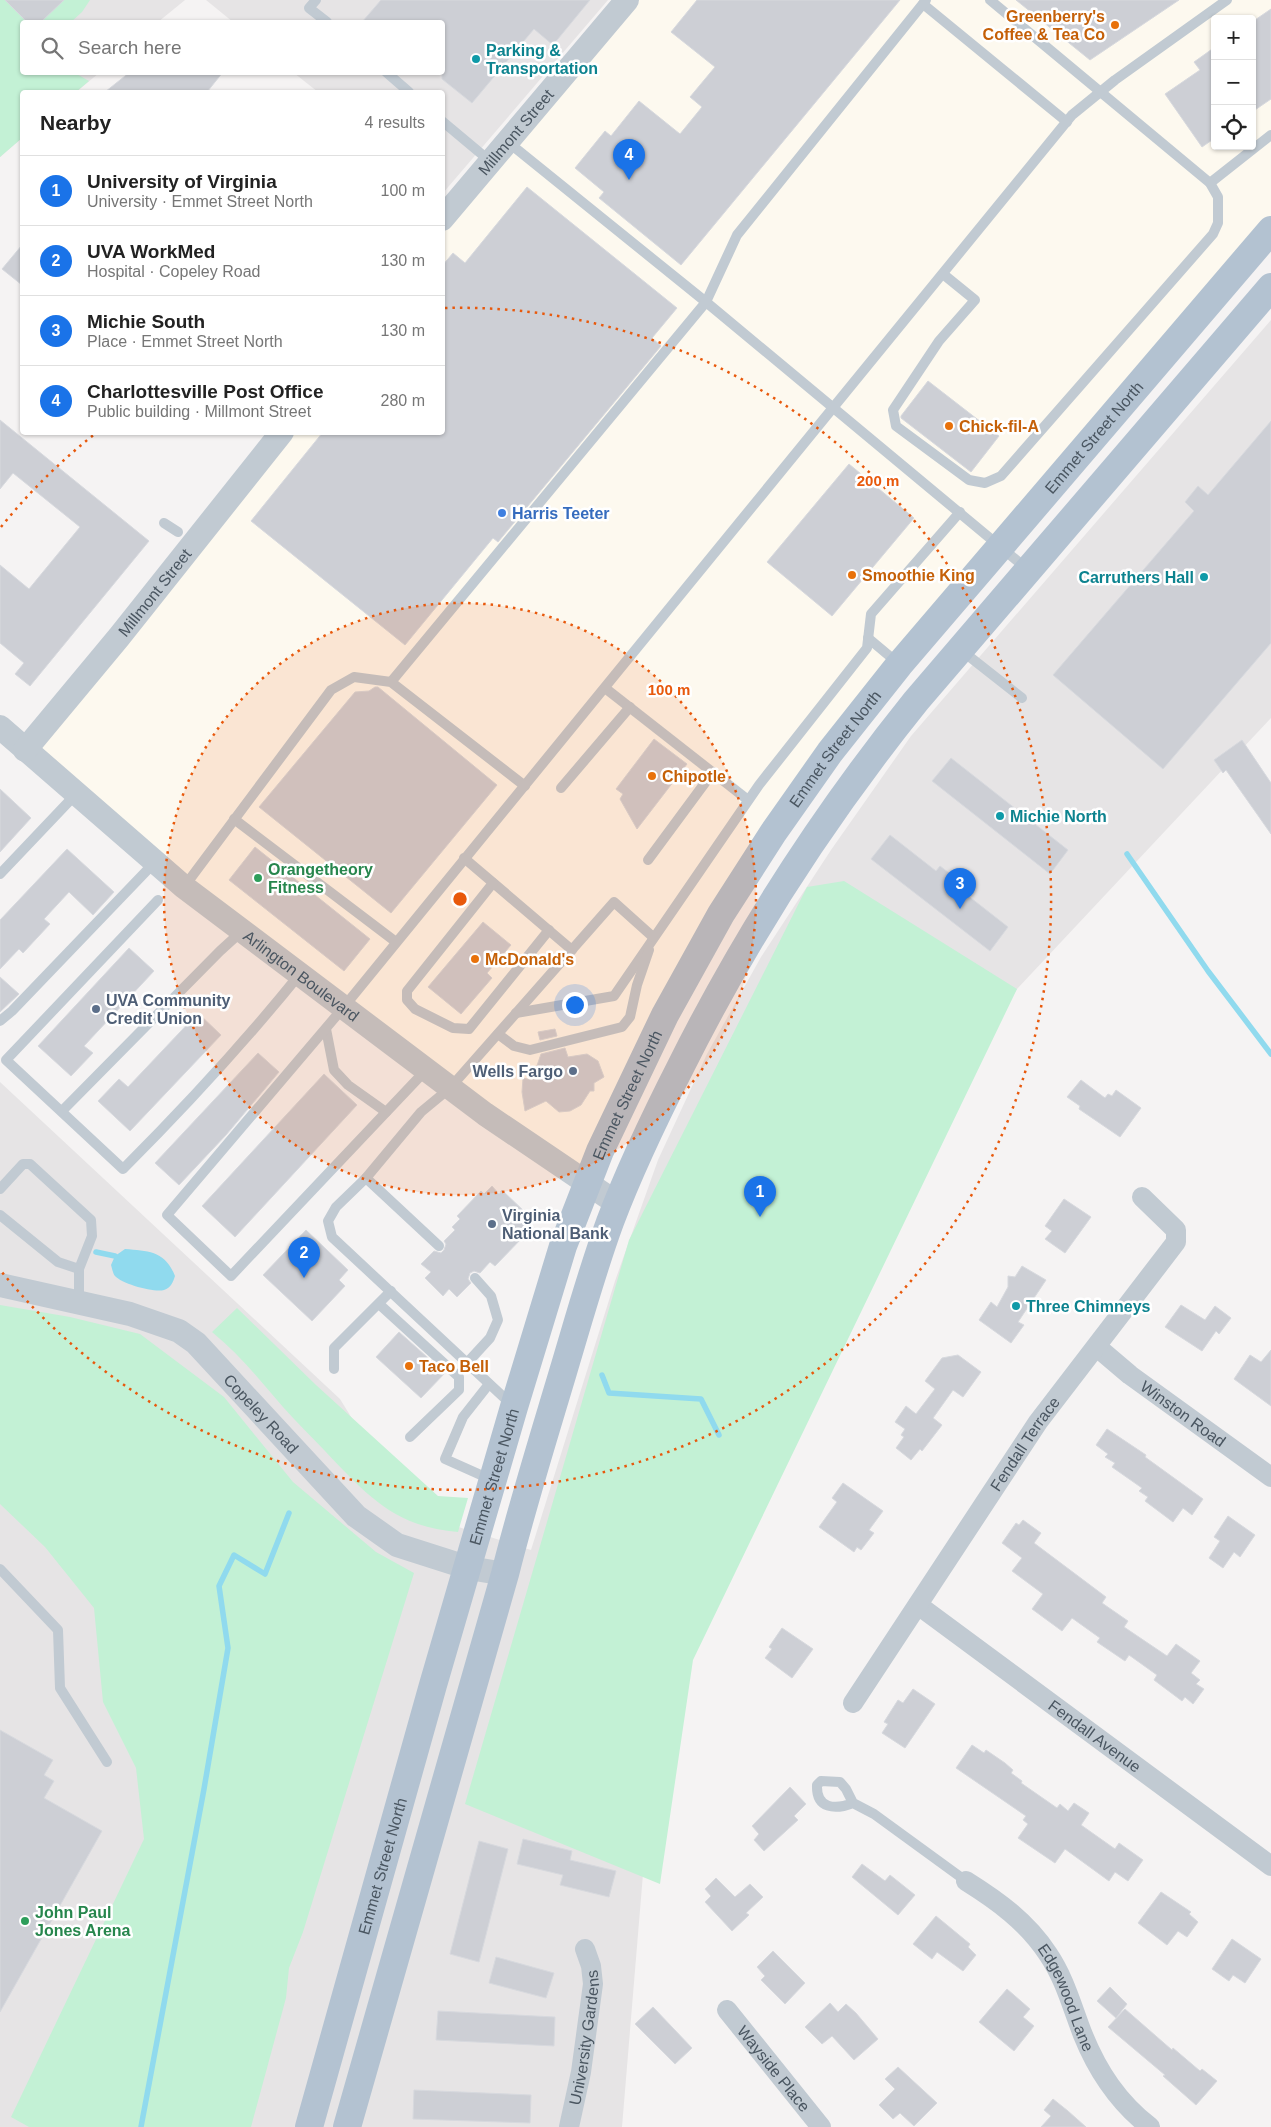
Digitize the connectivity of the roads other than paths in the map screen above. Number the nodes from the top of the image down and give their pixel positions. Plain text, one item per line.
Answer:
1 (316, 0) edge
2 (628, 0) edge
3 (990, 0) edge
4 (1226, 0) edge
5 (924, 2) edge
6 (325, 20) edge
7 (389, 75) edge
8 (407, 90) edge
9 (1100, 92) junction
10 (1067, 122) junction
11 (445, 123) edge
12 (1271, 135) edge
13 (509, 143) junction
14 (492, 162) junction
15 (1210, 183) junction
16 (445, 216) edge
17 (1271, 230) edge
18 (943, 274) junction
19 (1271, 287) edge
20 (706, 302) junction
21 (833, 408) junction
22 (280, 435) edge
23 (960, 512) junction
24 (164, 523) dead end
25 (178, 532) dead end
26 (1000, 546) junction
27 (1028, 570) junction
28 (868, 638) junction
29 (960, 649) junction
30 (899, 665) junction
31 (391, 682) junction
32 (605, 688) junction
33 (1022, 698) dead end
34 (630, 707) junction
35 (10, 739) edge
36 (713, 772) junction
37 (525, 786) junction
38 (560, 788) dead end
39 (76, 794) junction
40 (748, 800) junction
41 (234, 819) junction
42 (464, 858) junction
43 (648, 860) dead end
44 (155, 862) junction
45 (0, 874) edge
46 (493, 883) junction
47 (184, 886) junction
48 (158, 900) dead end
49 (549, 930) junction
50 (242, 931) junction
51 (653, 937) junction
52 (396, 942) junction
53 (572, 950) junction
54 (299, 975) junction
55 (343, 1008) junction
56 (516, 1013) junction
57 (0, 1021) edge
58 (326, 1029) junction
59 (498, 1034) junction
60 (426, 1070) junction
61 (450, 1088) junction
62 (62, 1111) junction
63 (386, 1112) junction
64 (366, 1178) junction
65 (586, 1183) junction
66 (0, 1189) edge
67 (1142, 1197) dead end
68 (618, 1204) junction
69 (0, 1215) edge
70 (439, 1246) dead end
71 (79, 1269) junction
72 (476, 1278) dead end
73 (0, 1285) edge
74 (391, 1291) junction
75 (79, 1302) junction
76 (379, 1304) junction
77 (1097, 1347) junction
78 (467, 1363) junction
79 (334, 1369) dead end
80 (489, 1384) junction
81 (514, 1407) junction
82 (410, 1437) dead end
83 (1271, 1477) edge
84 (493, 1480) junction
85 (469, 1568) junction
86 (0, 1569) edge
87 (505, 1574) junction
88 (918, 1604) junction
89 (853, 1703) dead end
90 (107, 1762) dead end
91 (853, 1803) dead end
92 (1271, 1866) edge
93 (966, 1881) joint
94 (585, 1949) dead end
95 (726, 2010) dead end
96 (309, 2127) edge
97 (347, 2127) edge
98 (570, 2127) edge
99 (821, 2127) edge
100 (1150, 2127) edge

1 - 6 lane
2 - 13 street, Millmont Street
3 - 9 lane
4 - 9 lane
5 - 10 lane
5 - 20 lane
7 - 8 lane
9 - 10 lane
9 - 15 lane
10 - 18 lane
11 - 14 lane
12 - 15 lane
13 - 14 street, Millmont Street
13 - 20 lane
14 - 16 street, Millmont Street
15 - 18 lane
17 - 26 main road, Emmet Street North
18 - 21 lane
19 - 27 main road, Emmet Street North
20 - 21 lane
20 - 31 lane
21 - 23 lane
21 - 32 lane
22 - 35 street, Millmont Street
23 - 26 lane
23 - 28 lane
24 - 25 lane
26 - 27 lane
26 - 30 main road, Emmet Street North
27 - 29 main road, Emmet Street North
28 - 30 lane
28 - 40 lane
29 - 33 lane
29 - 68 main road, Emmet Street North
30 - 65 main road, Emmet Street North
31 - 37 lane
31 - 41 lane
32 - 34 lane
32 - 37 lane
34 - 36 lane
34 - 38 lane
35 - 39 street, Arlington Boulevard
36 - 40 lane
36 - 43 lane
37 - 42 lane
39 - 44 street, Arlington Boulevard
39 - 45 lane
40 - 51 lane
41 - 47 lane
41 - 52 lane
42 - 46 lane
42 - 52 lane
44 - 47 street, Arlington Boulevard
44 - 57 lane
46 - 49 lane
46 - 49 lane
47 - 50 street, Arlington Boulevard
48 - 62 lane
49 - 53 lane
50 - 54 street, Arlington Boulevard
50 - 62 lane
51 - 53 lane
51 - 56 lane
51 - 59 lane
52 - 55 lane
53 - 56 lane
54 - 55 street, Arlington Boulevard
54 - 62 lane
55 - 58 lane
55 - 60 street, Arlington Boulevard
56 - 59 lane
58 - 63 lane
58 - 63 lane
59 - 61 lane
60 - 61 street, Arlington Boulevard
60 - 63 lane
61 - 64 lane
61 - 65 street, Arlington Boulevard
64 - 70 lane
64 - 74 lane
65 - 68 street, Arlington Boulevard
65 - 81 main road, Emmet Street North
66 - 71 lane
67 - 77 street, Fendall Terrace
68 - 87 main road, Emmet Street North
69 - 71 lane
71 - 75 lane
72 - 78 lane
73 - 75 street, Copeley Road
74 - 76 lane
74 - 78 lane
75 - 85 street, Copeley Road
76 - 79 lane
76 - 82 lane
77 - 83 street, Winston Road
77 - 88 street, Fendall Terrace
78 - 80 lane
80 - 81 lane
80 - 84 lane
81 - 84 main road, Emmet Street North
84 - 85 main road, Emmet Street North
85 - 87 street, Copeley Road
85 - 96 main road, Emmet Street North
86 - 90 lane
87 - 97 main road, Emmet Street North
88 - 89 street, Fendall Terrace
88 - 92 street, Fendall Avenue
91 - 93 lane
93 - 100 street, Edgewood Lane
94 - 98 street, University Gardens
95 - 99 street, Wayside Place

